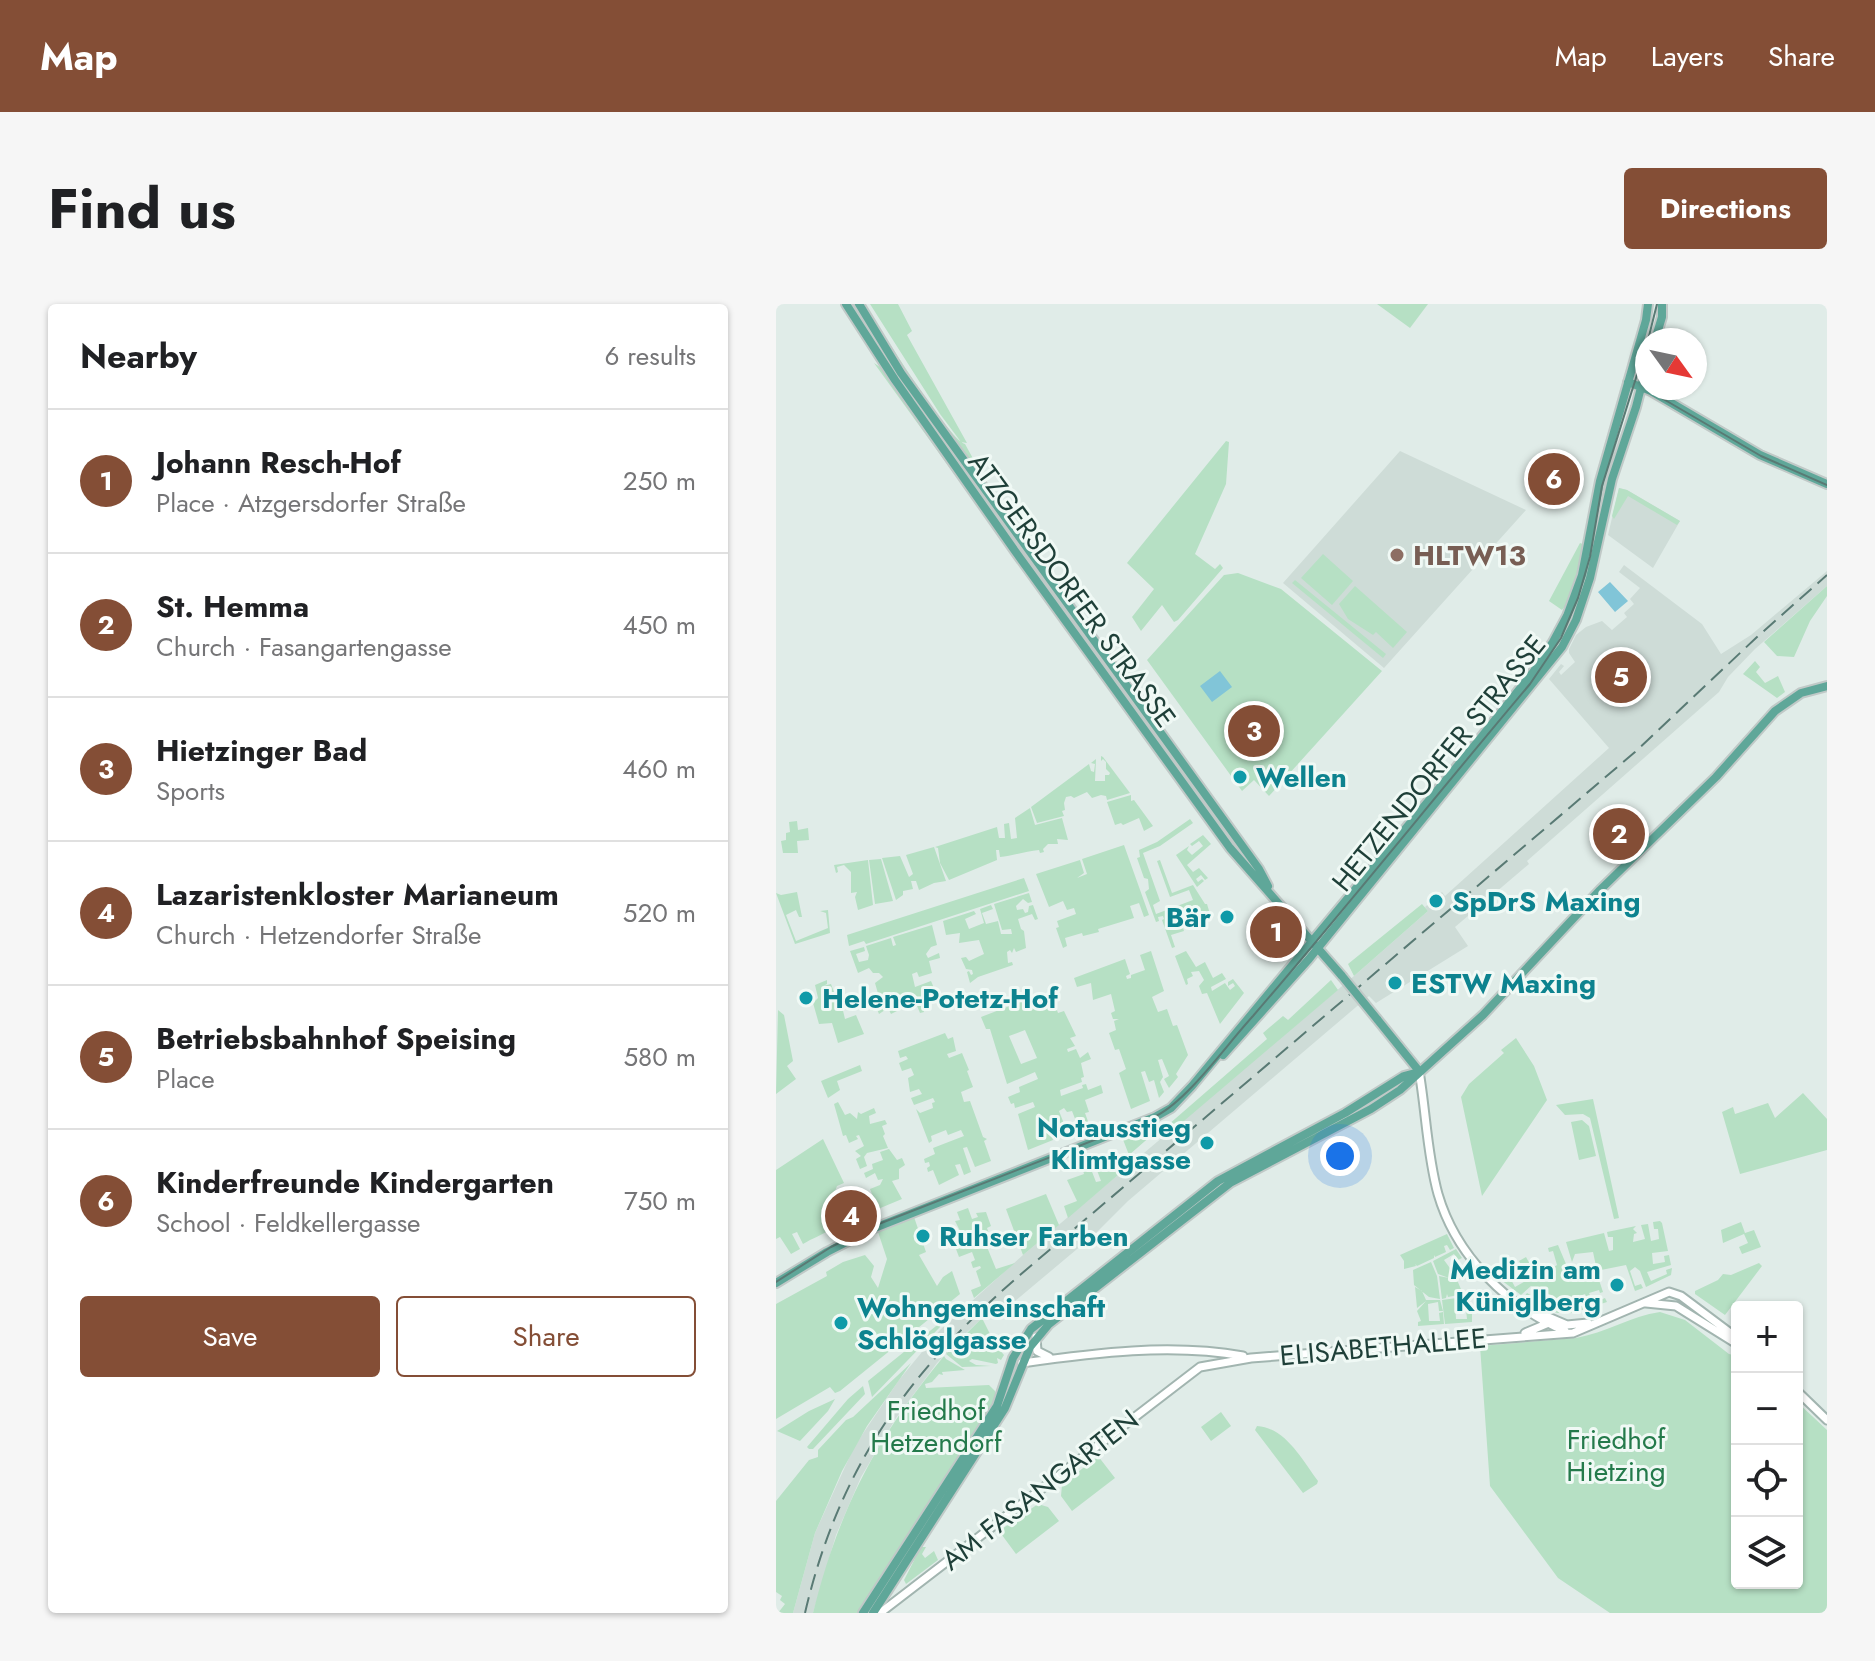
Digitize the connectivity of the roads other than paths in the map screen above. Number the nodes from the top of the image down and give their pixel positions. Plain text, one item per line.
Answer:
1 (846, 304) edge
2 (859, 304) edge
3 (1648, 304) edge
4 (1662, 304) edge
5 (1659, 328) edge
6 (1628, 382) junction
7 (1635, 385) edge
8 (1637, 400) edge
9 (1664, 400) edge
10 (1827, 484) edge
11 (1827, 686) edge
12 (1272, 893) junction
13 (1315, 944) junction
14 (1419, 1071) junction
15 (776, 1283) edge
16 (1680, 1295) junction
17 (1644, 1303) junction
18 (1687, 1311) junction
19 (1610, 1318) junction
20 (1551, 1323) junction
21 (1721, 1330) junction
22 (1567, 1332) junction
23 (1539, 1335) junction
24 (1516, 1336) junction
25 (1036, 1337) junction
26 (1731, 1337) edge
27 (1059, 1358) junction
28 (1251, 1358) junction
29 (1022, 1363) junction
30 (1009, 1367) junction
31 (1200, 1367) joint
32 (1803, 1397) edge
33 (1827, 1420) edge
34 (863, 1613) edge
35 (873, 1613) edge
36 (880, 1613) edge

1 - 12 main road, ATZGERSDORFER STRASSE
2 - 12 main road, ATZGERSDORFER STRASSE
3 - 6 main road, HETZENDORFER STRASSE
4 - 5 main road
6 - 7 main road
6 - 13 main road, HETZENDORFER STRASSE
8 - 13 main road, HETZENDORFER STRASSE
9 - 10 main road
11 - 14 main road
12 - 13 main road, ATZGERSDORFER STRASSE
13 - 14 main road, ATZGERSDORFER STRASSE, bridge
13 - 15 main road, HETZENDORFER STRASSE
14 - 20 street
14 - 25 main road
14 - 30 main road
16 - 17 street
16 - 18 street
16 - 21 street
17 - 18 street
17 - 19 street
18 - 21 street
19 - 20 street
19 - 22 street, ELISABETHALLEE
20 - 22 street
20 - 23 street
20 - 24 street, ELISABETHALLEE
21 - 26 street
22 - 23 street, ELISABETHALLEE
23 - 24 street, ELISABETHALLEE
24 - 28 street, ELISABETHALLEE
25 - 27 street
25 - 29 main road
27 - 28 street, ELISABETHALLEE
27 - 29 street, ELISABETHALLEE
28 - 31 street, ELISABETHALLEE
29 - 30 main road
29 - 35 main road
30 - 34 main road
31 - 36 street, AM FASANGARTEN
32 - 33 street

